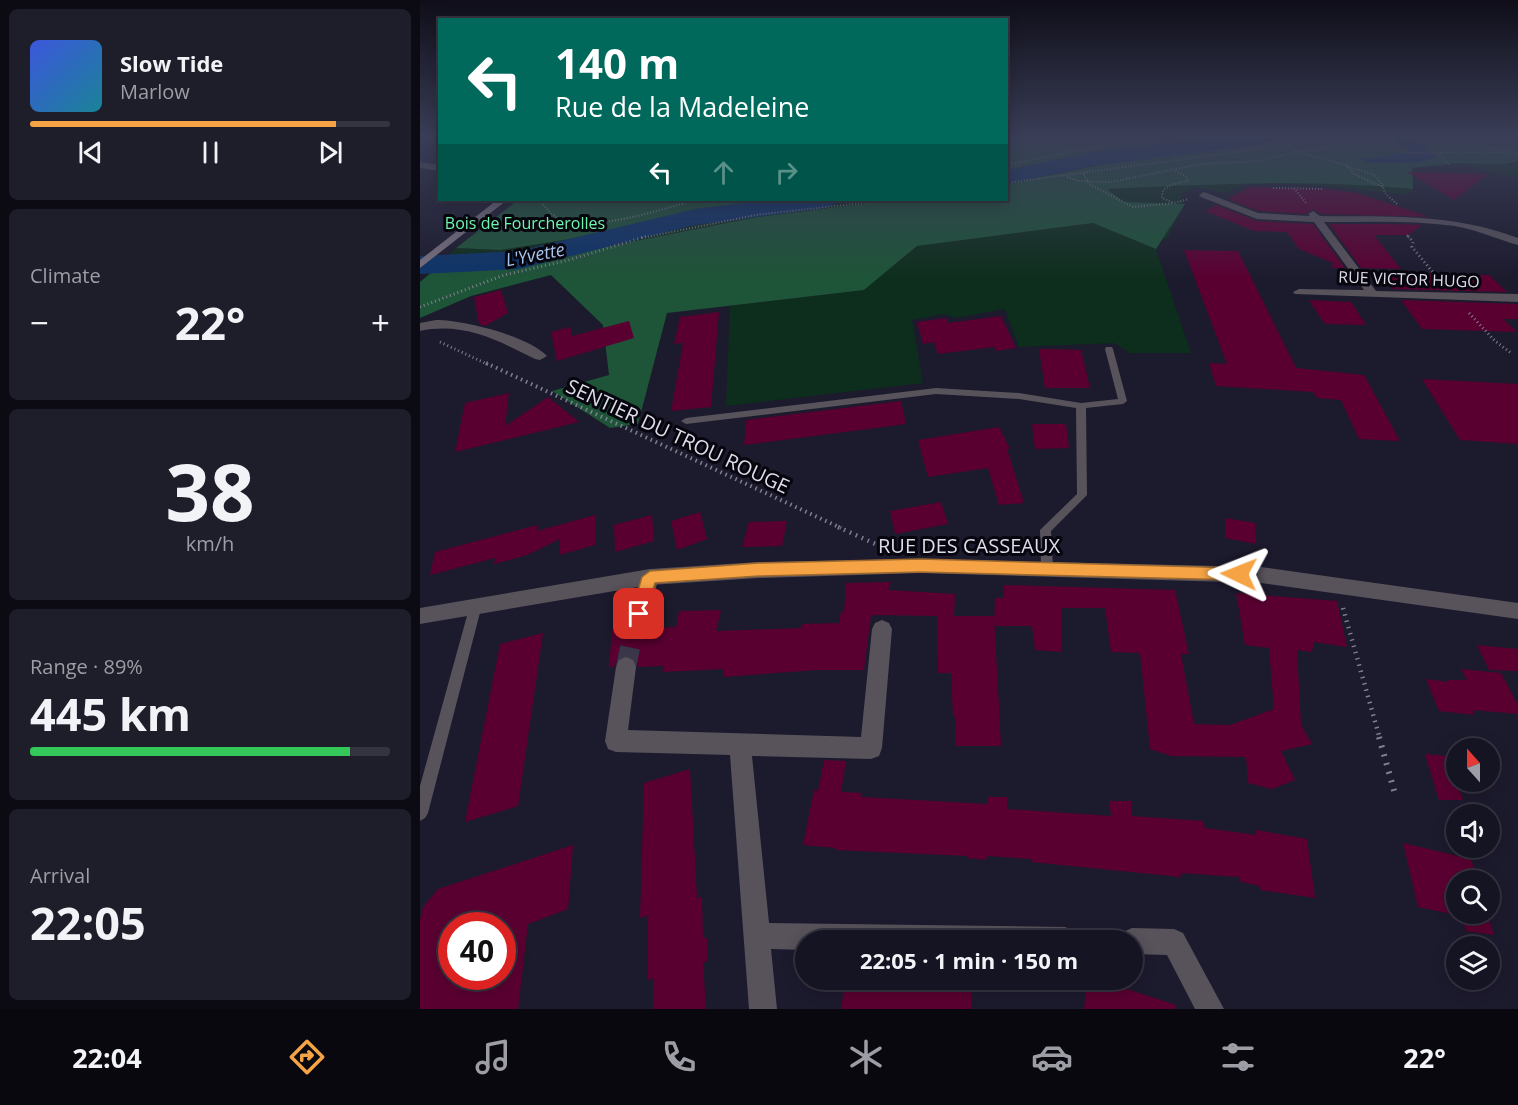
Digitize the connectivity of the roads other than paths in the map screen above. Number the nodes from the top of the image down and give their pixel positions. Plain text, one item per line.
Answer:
1 (1204, 195) road end
2 (501, 201) edge
3 (1310, 208) road end
4 (1317, 219) junction
5 (1518, 242) edge
6 (420, 265) edge
7 (1299, 292) dead end
8 (1373, 294) junction
9 (1518, 298) edge
10 (420, 327) edge
11 (1109, 349) dead end
12 (540, 356) dead end
13 (1081, 406) junction
14 (686, 421) dead end
15 (1047, 567) junction
16 (650, 577) junction
17 (476, 605) junction
18 (1518, 611) edge
19 (420, 615) edge
20 (634, 629) tunnel mouth
21 (882, 629) dead end
22 (626, 667) tunnel mouth
23 (740, 743) junction
24 (420, 813) edge
25 (757, 936) junction
26 (795, 936) edge
27 (1143, 941) edge
28 (763, 1009) edge
29 (1210, 1009) edge

1 - 4 street
2 - 6 main road
3 - 4 street
4 - 5 street
4 - 8 street
7 - 8 street, RUE VICTOR HUGO
8 - 9 street, RUE VICTOR HUGO
10 - 12 street
11 - 13 lane
13 - 14 lane
13 - 15 lane
15 - 16 street, RUE DES CASSEAUX
15 - 18 street, RUE DES CASSEAUX
16 - 17 street, RUE DES CASSEAUX
16 - 20 street
17 - 19 street, RUE DES CASSEAUX
17 - 24 lane
21 - 23 street
22 - 23 street
23 - 25 street
25 - 26 street
25 - 28 street
27 - 29 street

